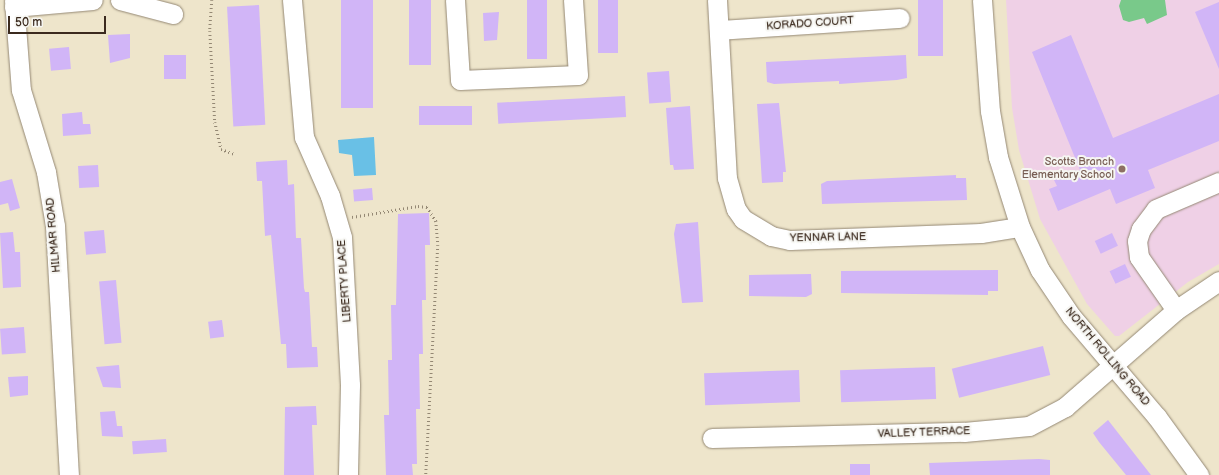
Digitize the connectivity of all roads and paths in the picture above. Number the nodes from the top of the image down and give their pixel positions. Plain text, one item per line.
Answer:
1 (93, 0) edge
2 (120, 0) edge
3 (212, 0) edge
4 (292, 0) edge
5 (455, 0) edge
6 (573, 0) edge
7 (717, 0) edge
8 (982, 0) edge
9 (14, 3) edge
10 (173, 14) dead end
11 (900, 18) dead end
12 (719, 30) junction
13 (235, 154) dead end
14 (1219, 182) edge
15 (338, 220) junction
16 (1020, 227) junction
17 (1219, 281) edge
18 (1176, 310) junction
19 (1114, 364) junction
20 (712, 438) dead end
21 (69, 475) edge
22 (348, 475) edge
23 (426, 475) edge
24 (1199, 475) edge

1 - 9 street
2 - 10 street
3 - 13 path
4 - 15 street, LIBERTY PLACE
5 - 6 street
7 - 12 street, YENNAR LANE
8 - 16 street, NORTH ROLLING ROAD
9 - 21 street, HILMAR ROAD
11 - 12 street, KORADO COURT
12 - 16 street, YENNAR LANE
14 - 18 street
15 - 22 street, LIBERTY PLACE
15 - 23 path
16 - 19 street, NORTH ROLLING ROAD
17 - 18 street, VALLEY TERRACE
18 - 19 street, VALLEY TERRACE
19 - 20 street, VALLEY TERRACE
19 - 24 street, NORTH ROLLING ROAD

